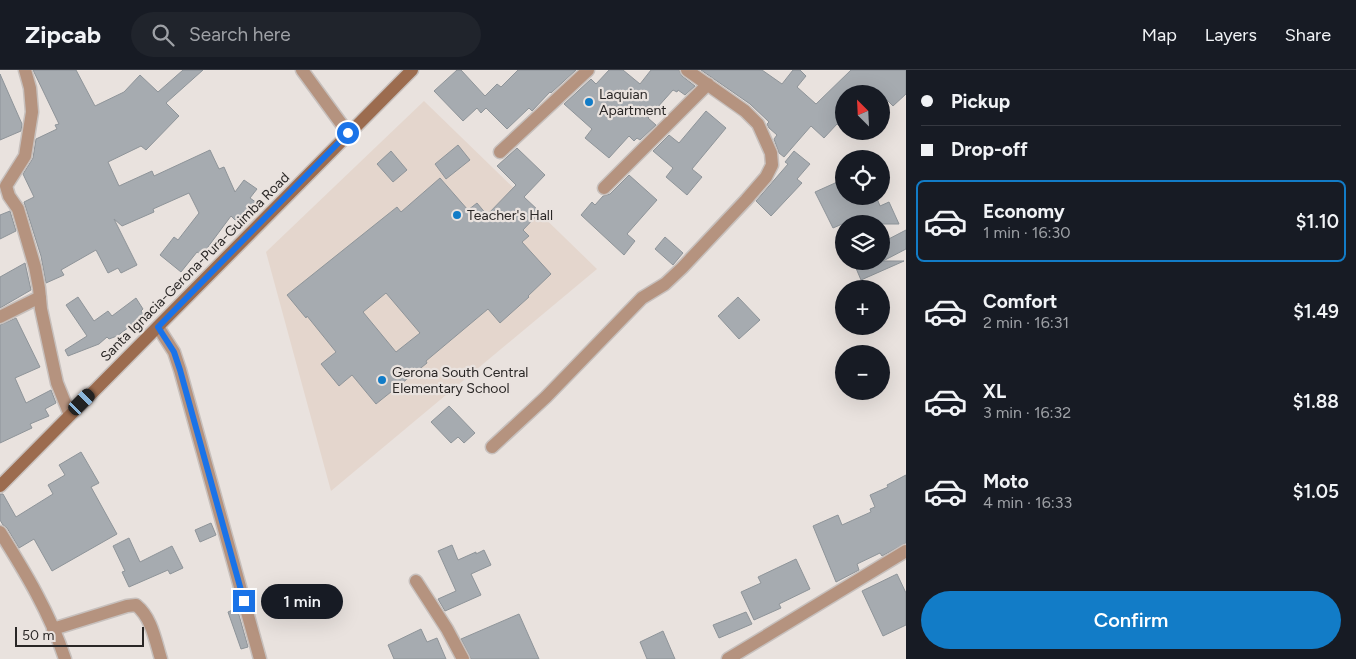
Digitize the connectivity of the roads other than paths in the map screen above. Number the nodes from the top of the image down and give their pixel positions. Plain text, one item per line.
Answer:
1 (25, 70) edge
2 (302, 70) edge
3 (412, 70) edge
4 (588, 70) edge
5 (687, 70) edge
6 (708, 84) junction
7 (348, 133) junction
8 (500, 152) dead end
9 (604, 188) dead end
10 (40, 297) junction
11 (0, 317) edge
12 (158, 327) junction
13 (70, 415) junction
14 (492, 447) dead end
15 (0, 486) edge
16 (0, 532) edge
17 (906, 551) edge
18 (416, 581) dead end
19 (54, 629) junction
20 (65, 659) edge
21 (161, 659) edge
22 (260, 659) edge
23 (463, 659) edge
24 (728, 659) edge

1 - 10 street
2 - 7 street
3 - 7 main road, Santa Ignacia-Gerona-Pura-Guimba Road
4 - 8 street
5 - 6 street
6 - 9 street
6 - 14 street
7 - 12 main road, Santa Ignacia-Gerona-Pura-Guimba Road
10 - 11 street
10 - 13 street
12 - 13 main road, Santa Ignacia-Gerona-Pura-Guimba Road
12 - 22 street
13 - 15 main road, Santa Ignacia-Gerona-Pura-Guimba Road
16 - 19 street
17 - 24 street
18 - 23 street
19 - 20 street
19 - 21 street

